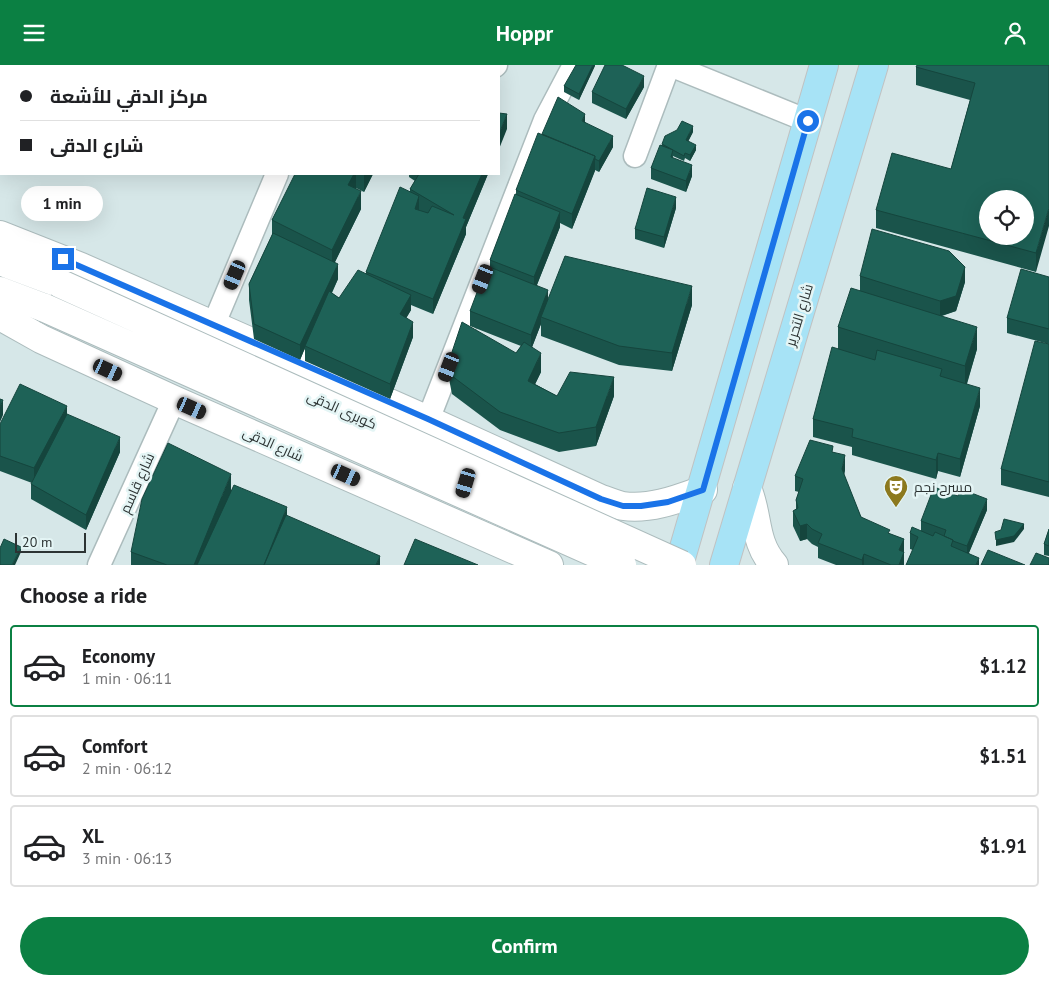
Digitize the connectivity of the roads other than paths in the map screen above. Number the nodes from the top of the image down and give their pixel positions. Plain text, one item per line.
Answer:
1 (574, 65) edge
2 (670, 65) edge
3 (824, 65) edge
4 (874, 65) edge
5 (808, 121) junction
6 (635, 156) dead end
7 (277, 175) edge
8 (0, 235) edge
9 (0, 261) edge
10 (0, 291) edge
11 (0, 316) edge
12 (213, 326) junction
13 (0, 332) edge
14 (41, 339) junction
15 (174, 401) junction
16 (428, 419) junction
17 (500, 452) junction
18 (747, 488) junction
19 (703, 490) junction
20 (393, 496) junction
21 (466, 528) junction
22 (99, 565) edge
23 (549, 565) edge
24 (622, 565) edge
25 (681, 565) edge
26 (724, 565) edge
27 (774, 565) edge

1 - 16 street
2 - 5 street
2 - 6 street
3 - 5 main road
4 - 18 main road, شارع التحرير
5 - 19 main road
7 - 12 street
8 - 12 street
9 - 25 street, كوبرى الدقى, bridge
10 - 24 street, كوبرى الدقى, bridge
11 - 14 street, شارع الدقى
12 - 16 street
13 - 14 street
14 - 15 street, شارع الدقى
15 - 20 street, شارع الدقى
15 - 22 street, شارع قاسم
16 - 17 street
16 - 20 street
17 - 19 street
17 - 21 street
18 - 26 main road, شارع التحرير
18 - 27 street
19 - 25 main road
20 - 21 street, شارع الدقى
21 - 23 street, شارع الدقى

